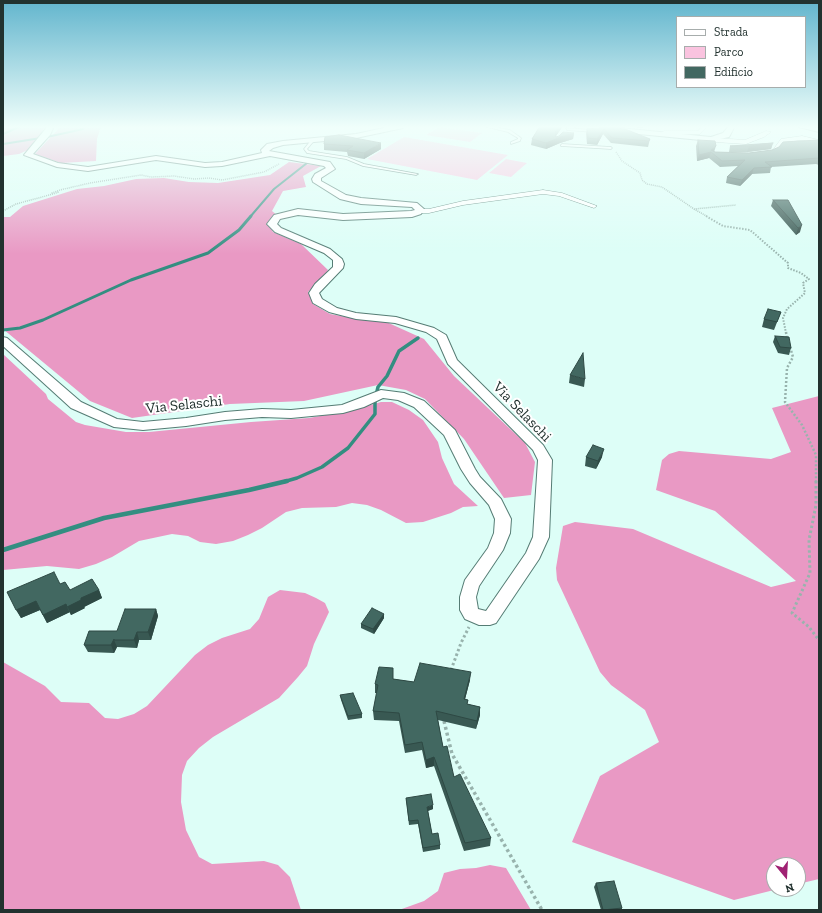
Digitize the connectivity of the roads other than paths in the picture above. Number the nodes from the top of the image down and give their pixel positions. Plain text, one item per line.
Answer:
1 (331, 169) edge
2 (385, 169) edge
3 (416, 174) dead end
4 (594, 206) dead end
5 (419, 211) junction
6 (3, 340) edge

1 - 5 street
2 - 3 lane
4 - 5 street
5 - 6 street, Via Selaschi

